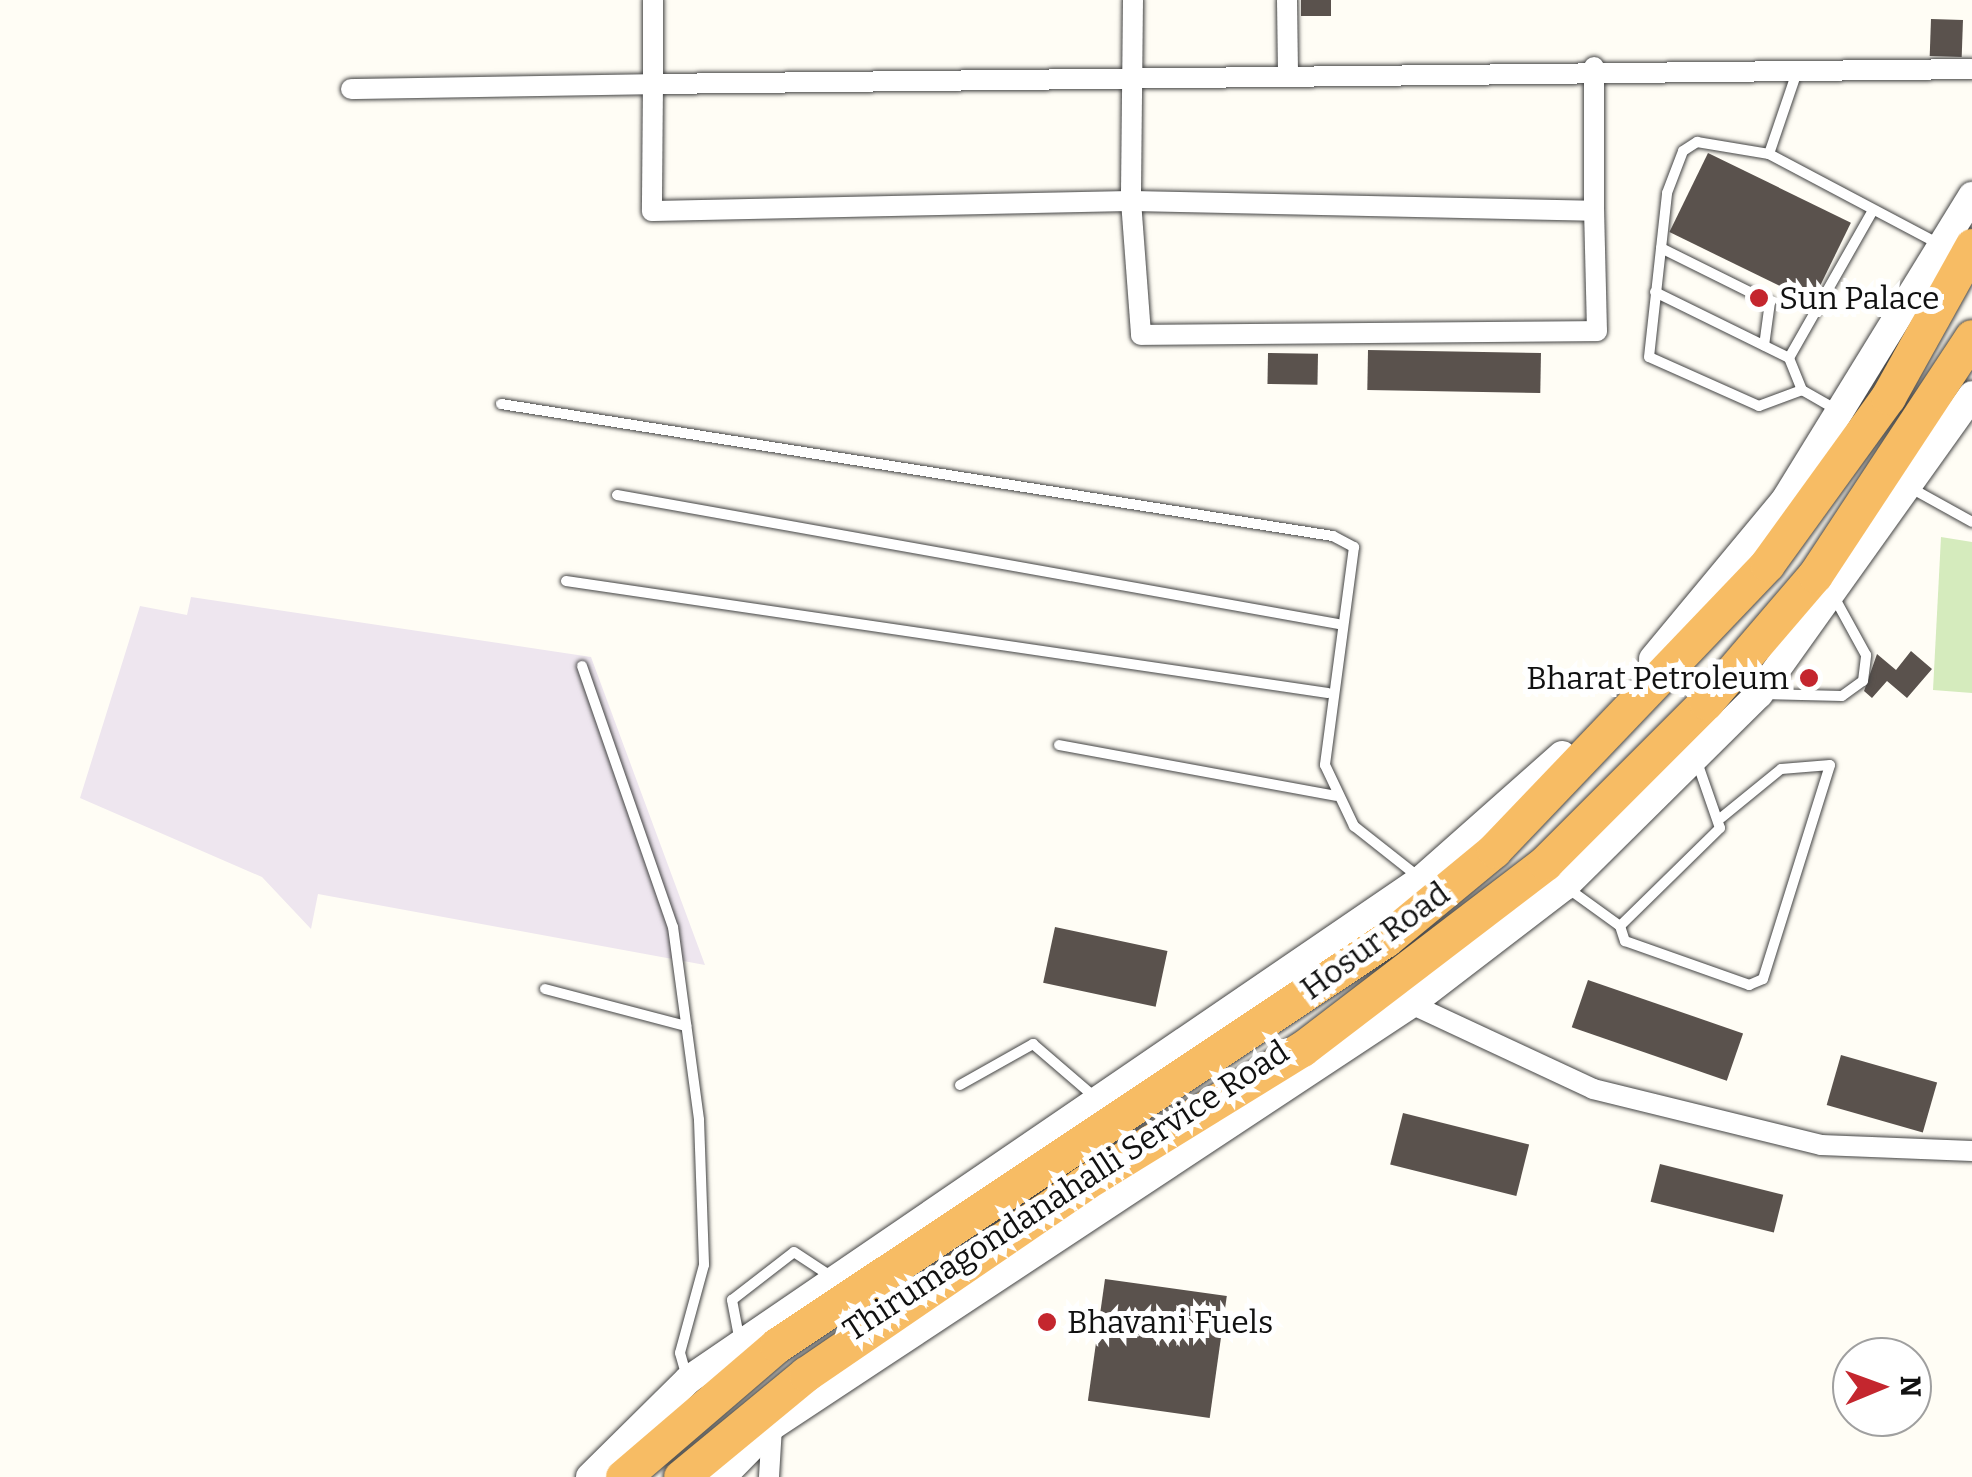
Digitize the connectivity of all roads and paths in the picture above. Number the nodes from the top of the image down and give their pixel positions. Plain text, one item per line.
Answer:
1 (653, 0) edge
2 (1133, 0) edge
3 (1287, 0) edge
4 (1594, 67) junction
5 (1798, 68) junction
6 (1972, 69) edge
7 (1288, 71) junction
8 (1131, 73) junction
9 (653, 84) junction
10 (352, 89) dead end
11 (1770, 154) junction
12 (1972, 196) edge
13 (1131, 201) junction
14 (1594, 210) junction
15 (1873, 210) junction
16 (1959, 246) edge
17 (1660, 248) junction
18 (1655, 292) junction
19 (1972, 337) edge
20 (1764, 346) junction
21 (1790, 358) junction
22 (1802, 390) junction
23 (1972, 395) edge
24 (501, 404) dead end
25 (1842, 413) junction
26 (1912, 488) junction
27 (616, 496) dead end
28 (1972, 522) edge
29 (566, 581) dead end
30 (1832, 594) junction
31 (1338, 624) junction
32 (582, 666) dead end
33 (1328, 693) junction
34 (1759, 694) junction
35 (1059, 746) dead end
36 (1695, 756) junction
37 (1336, 796) junction
38 (1721, 818) junction
39 (1422, 880) junction
40 (1565, 886) junction
41 (1620, 926) junction
42 (545, 989) dead end
43 (1411, 1004) junction
44 (686, 1026) junction
45 (960, 1085) dead end
46 (1098, 1099) junction
47 (1972, 1151) edge
48 (832, 1277) junction
49 (740, 1343) junction
50 (688, 1380) junction
51 (772, 1426) junction
52 (590, 1477) edge
53 (624, 1477) edge
54 (681, 1477) edge
55 (722, 1477) edge
56 (769, 1477) edge

1 - 9 street
2 - 8 street
3 - 7 street
4 - 5 street
4 - 7 street
4 - 14 street
5 - 6 street
5 - 11 lane
7 - 8 street
8 - 9 street
8 - 13 street
9 - 10 street
9 - 13 street
11 - 15 lane
11 - 17 lane
12 - 16 street
13 - 14 street
13 - 14 street
15 - 16 lane
15 - 21 lane
16 - 25 street
16 - 53 highway, Hosur Road
17 - 18 lane
17 - 20 lane
18 - 20 lane
18 - 22 lane
19 - 54 highway, Hosur Road
20 - 21 lane
21 - 22 lane
22 - 25 lane
23 - 26 street, Thirumagondanahalli Service Road
24 - 31 lane
25 - 39 street
26 - 28 lane
26 - 30 street, Thirumagondanahalli Service Road
27 - 31 lane
29 - 33 lane
30 - 34 street, Thirumagondanahalli Service Road
30 - 34 lane
31 - 33 lane
32 - 44 lane
33 - 37 lane
34 - 36 street, Thirumagondanahalli Service Road
35 - 37 lane
36 - 38 lane
36 - 40 street, Thirumagondanahalli Service Road
37 - 39 lane
38 - 41 lane
38 - 41 lane
39 - 46 street
40 - 41 lane
40 - 43 street, Thirumagondanahalli Service Road
42 - 44 lane
43 - 47 street
43 - 51 street, Thirumagondanahalli Service Road
44 - 50 lane
45 - 46 lane
46 - 48 street
48 - 49 street
48 - 49 lane
49 - 50 street
50 - 52 street
51 - 55 street, Thirumagondanahalli Service Road
51 - 56 street

